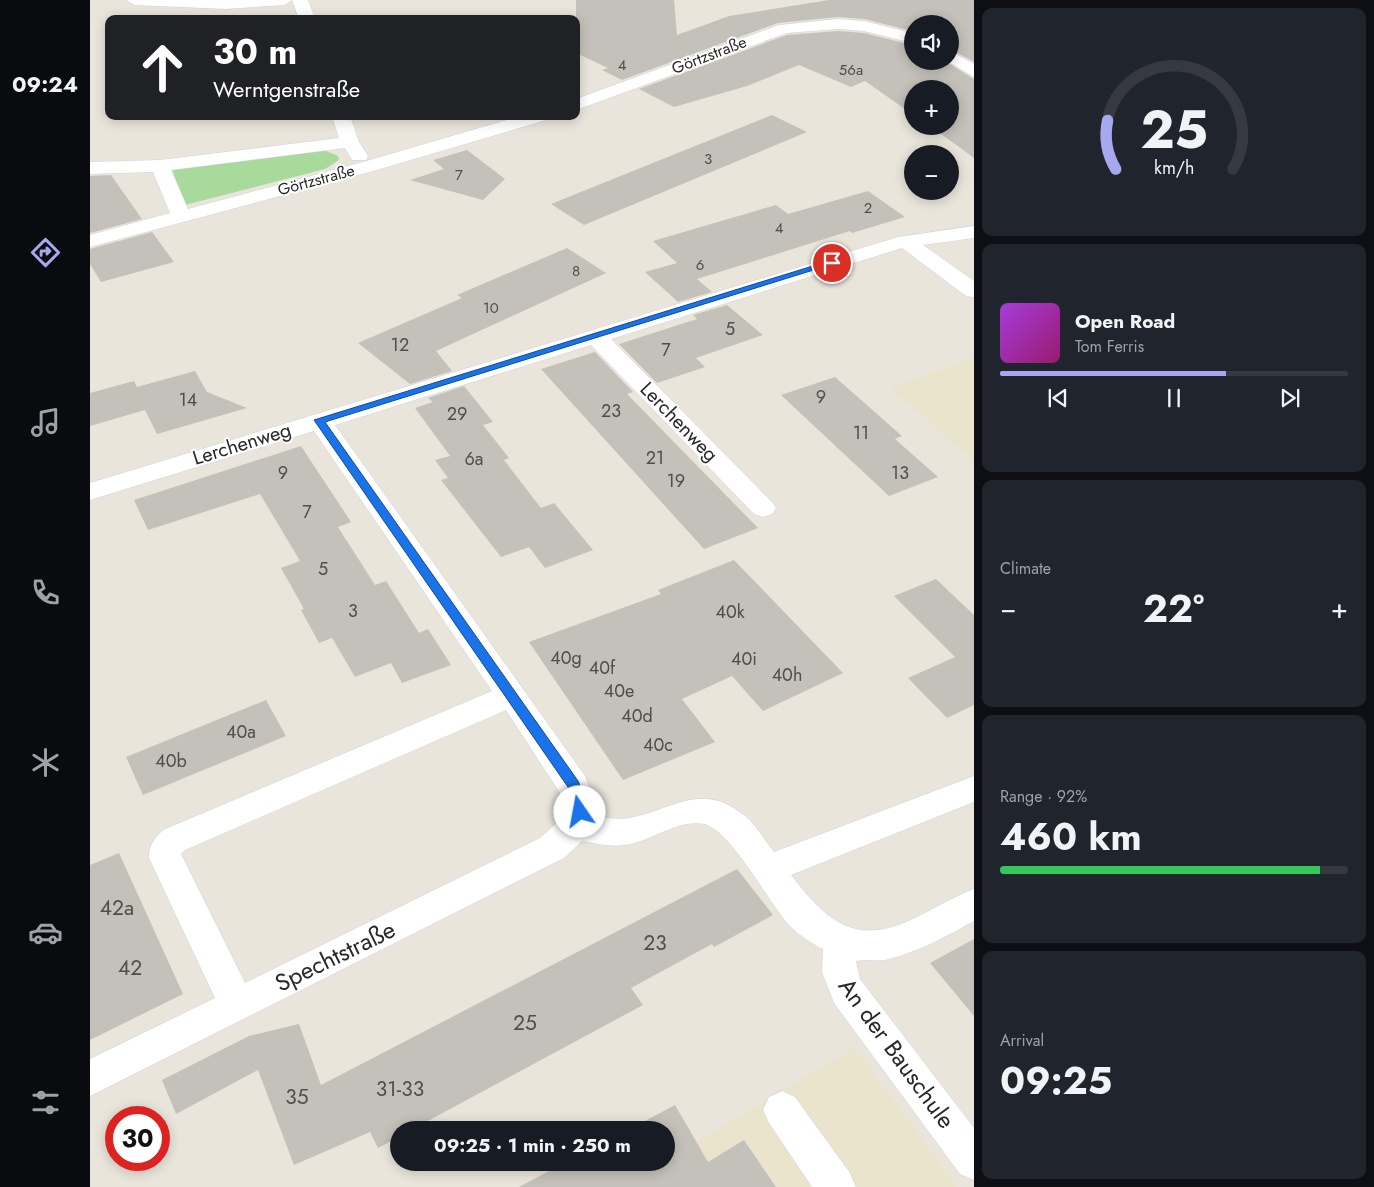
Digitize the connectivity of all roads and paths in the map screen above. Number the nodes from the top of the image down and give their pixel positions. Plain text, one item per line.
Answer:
1 (134, 0) edge
2 (284, 0) edge
3 (300, 0) edge
4 (305, 15) edge
5 (904, 36) edge
6 (959, 62) edge
7 (974, 72) edge
8 (580, 104) edge
9 (342, 120) edge
10 (526, 120) edge
11 (350, 142) junction
12 (160, 166) junction
13 (370, 166) junction
14 (90, 168) edge
15 (181, 216) junction
16 (974, 232) edge
17 (90, 241) edge
18 (905, 241) junction
19 (974, 291) edge
20 (596, 336) junction
21 (319, 420) junction
22 (90, 492) edge
23 (763, 508) dead end
24 (510, 696) junction
25 (974, 789) edge
26 (575, 826) junction
27 (768, 869) junction
28 (974, 904) edge
29 (842, 941) junction
30 (237, 1005) junction
31 (90, 1078) edge
32 (782, 1110) dead end
33 (974, 1160) edge
34 (836, 1187) edge

1 - 2 street
3 - 4 street
5 - 8 street, Görtzstraße
6 - 7 street
9 - 11 street
10 - 13 street, Görtzstraße
11 - 12 street, Görtzstraße
11 - 13 street
12 - 14 street, Görtzstraße
12 - 15 street
13 - 15 street, Görtzstraße
15 - 17 street, Görtzstraße
16 - 18 street, Lerchenweg
18 - 19 street
18 - 20 street, Lerchenweg
20 - 21 street, Lerchenweg
20 - 23 street, Lerchenweg
21 - 22 street, Lerchenweg
21 - 24 street
24 - 26 street
24 - 30 street
25 - 27 street
26 - 27 street
26 - 30 street, Spechtstraße
27 - 29 street
28 - 29 street
29 - 33 street, An der Bauschule
30 - 31 street, Spechtstraße
32 - 34 street

